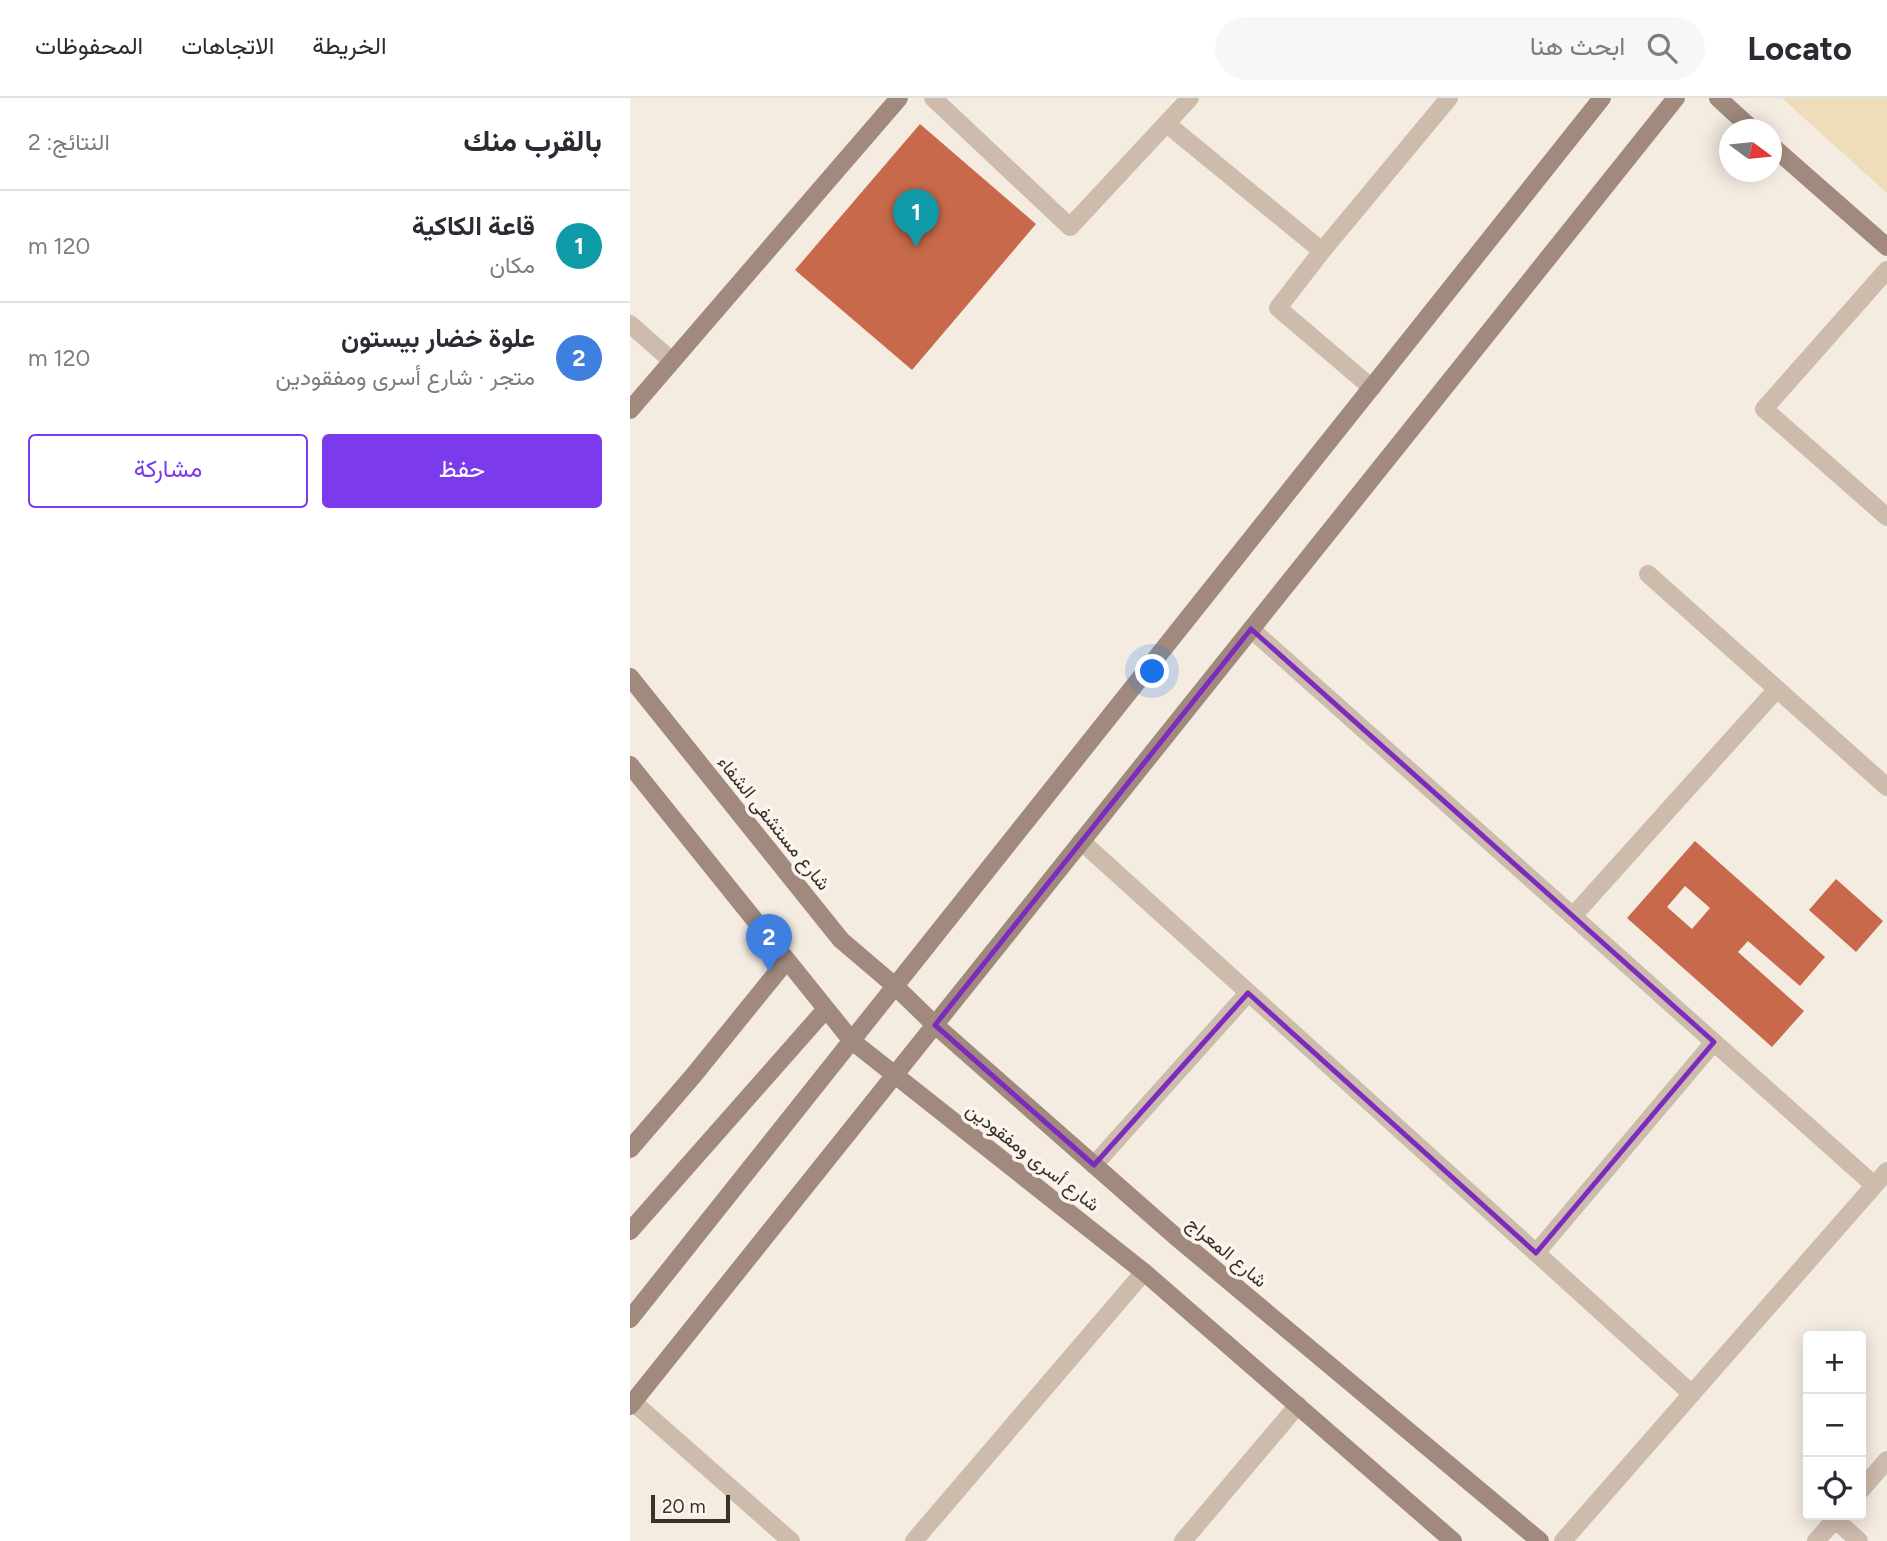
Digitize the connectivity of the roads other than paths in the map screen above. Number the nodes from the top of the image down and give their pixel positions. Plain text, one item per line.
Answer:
1 (899, 98) edge
2 (933, 98) edge
3 (1190, 98) edge
4 (1449, 98) edge
5 (1602, 98) edge
6 (1676, 98) edge
7 (1717, 98) edge
8 (1741, 119) edge
9 (1167, 124) junction
10 (1782, 155) edge
11 (1887, 247) edge
12 (1322, 251) junction
13 (1887, 270) edge
14 (630, 324) edge
15 (672, 361) junction
16 (1372, 388) junction
17 (630, 410) edge
18 (1887, 517) edge
19 (1647, 574) dead end
20 (1251, 629) junction
21 (630, 677) edge
22 (1777, 689) junction
23 (630, 765) edge
24 (1887, 787) edge
25 (1081, 841) junction
26 (1573, 916) junction
27 (787, 960) junction
28 (895, 986) junction
29 (1248, 993) junction
30 (826, 1009) junction
31 (934, 1025) junction
32 (852, 1041) junction
33 (1714, 1042) junction
34 (895, 1074) junction
35 (630, 1149) edge
36 (1094, 1165) junction
37 (1887, 1171) edge
38 (1874, 1185) junction
39 (630, 1231) edge
40 (1536, 1253) junction
41 (1144, 1272) junction
42 (630, 1319) edge
43 (1692, 1394) junction
44 (632, 1404) edge
45 (1298, 1405) junction
46 (1887, 1460) edge
47 (1866, 1484) edge
48 (1834, 1520) edge
49 (1840, 1520) edge
50 (1448, 1539) edge
51 (791, 1541) edge
52 (914, 1541) edge
53 (1182, 1541) edge
54 (1540, 1541) edge
55 (1563, 1541) edge
56 (1816, 1541) edge
57 (1859, 1541) edge

1 - 15 street
2 - 9 street
3 - 9 street
4 - 12 street
5 - 16 street
6 - 20 street
7 - 8 street
9 - 12 street
10 - 11 street
12 - 16 street
13 - 18 street
14 - 15 street
15 - 17 street
16 - 28 street
19 - 22 street
20 - 25 street
20 - 26 street
21 - 28 street, شارع مستشفى الشفاء
22 - 24 street
22 - 26 street
23 - 27 street, شارع أسرى ومفقودين
25 - 29 street
25 - 31 street
26 - 33 street
27 - 30 street, شارع أسرى ومفقودين
27 - 35 street
28 - 31 street, شارع المعراج
28 - 32 street
29 - 36 street
29 - 40 street
30 - 32 street, شارع أسرى ومفقودين
30 - 39 street
31 - 34 street
31 - 36 street, شارع المعراج
32 - 34 street, شارع أسرى ومفقودين
32 - 42 street
33 - 38 street
33 - 40 street
34 - 41 street, شارع أسرى ومفقودين
34 - 44 street
36 - 54 street, شارع المعراج
37 - 38 street
38 - 43 street
40 - 43 street
41 - 45 street, شارع أسرى ومفقودين
41 - 52 street
43 - 55 street
44 - 51 street
45 - 50 street, شارع أسرى ومفقودين
45 - 53 street
46 - 47 street
48 - 56 street
49 - 57 street

